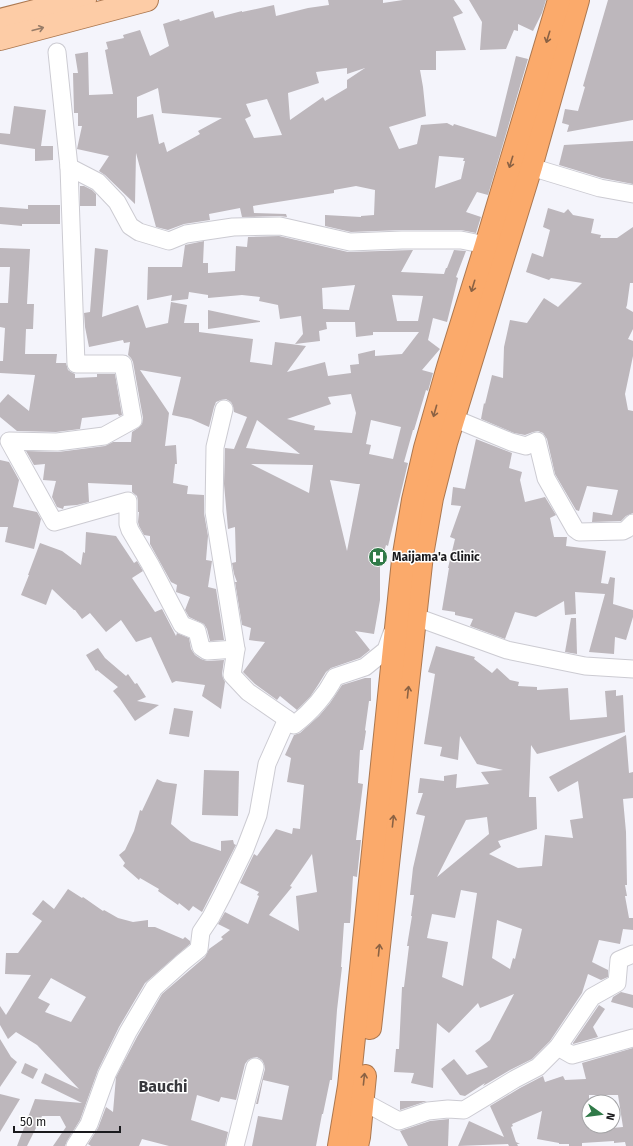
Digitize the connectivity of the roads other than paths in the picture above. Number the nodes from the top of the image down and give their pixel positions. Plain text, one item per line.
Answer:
1 (85, 0) edge
2 (147, 0) edge
3 (559, 0) edge
4 (578, 0) edge
5 (58, 2) edge
6 (0, 20) edge
7 (0, 39) edge
8 (57, 52) dead end
9 (70, 167) junction
10 (531, 167) junction
11 (633, 194) edge
12 (486, 245) junction
13 (224, 410) dead end
14 (453, 418) junction
15 (633, 523) edge
16 (407, 618) junction
17 (236, 649) junction
18 (633, 668) edge
19 (287, 719) junction
20 (633, 954) edge
21 (633, 1038) edge
22 (558, 1047) junction
23 (255, 1067) dead end
24 (362, 1101) junction
25 (75, 1146) edge
26 (235, 1146) edge
27 (339, 1146) edge
28 (357, 1146) edge

1 - 5 main road
7 -> 2 main road
3 -> 12 highway
4 - 10 highway
5 - 6 main road
8 - 9 street
9 - 12 street
9 - 17 street
10 - 11 street
10 - 14 highway
12 -> 16 highway
13 - 17 street
14 - 15 street
14 - 16 highway
16 - 18 street
16 - 19 street
24 -> 16 highway
16 - 27 highway
17 - 19 street
19 - 25 street
20 - 22 street
21 - 22 street
22 - 24 street
23 - 26 street
24 - 28 highway

